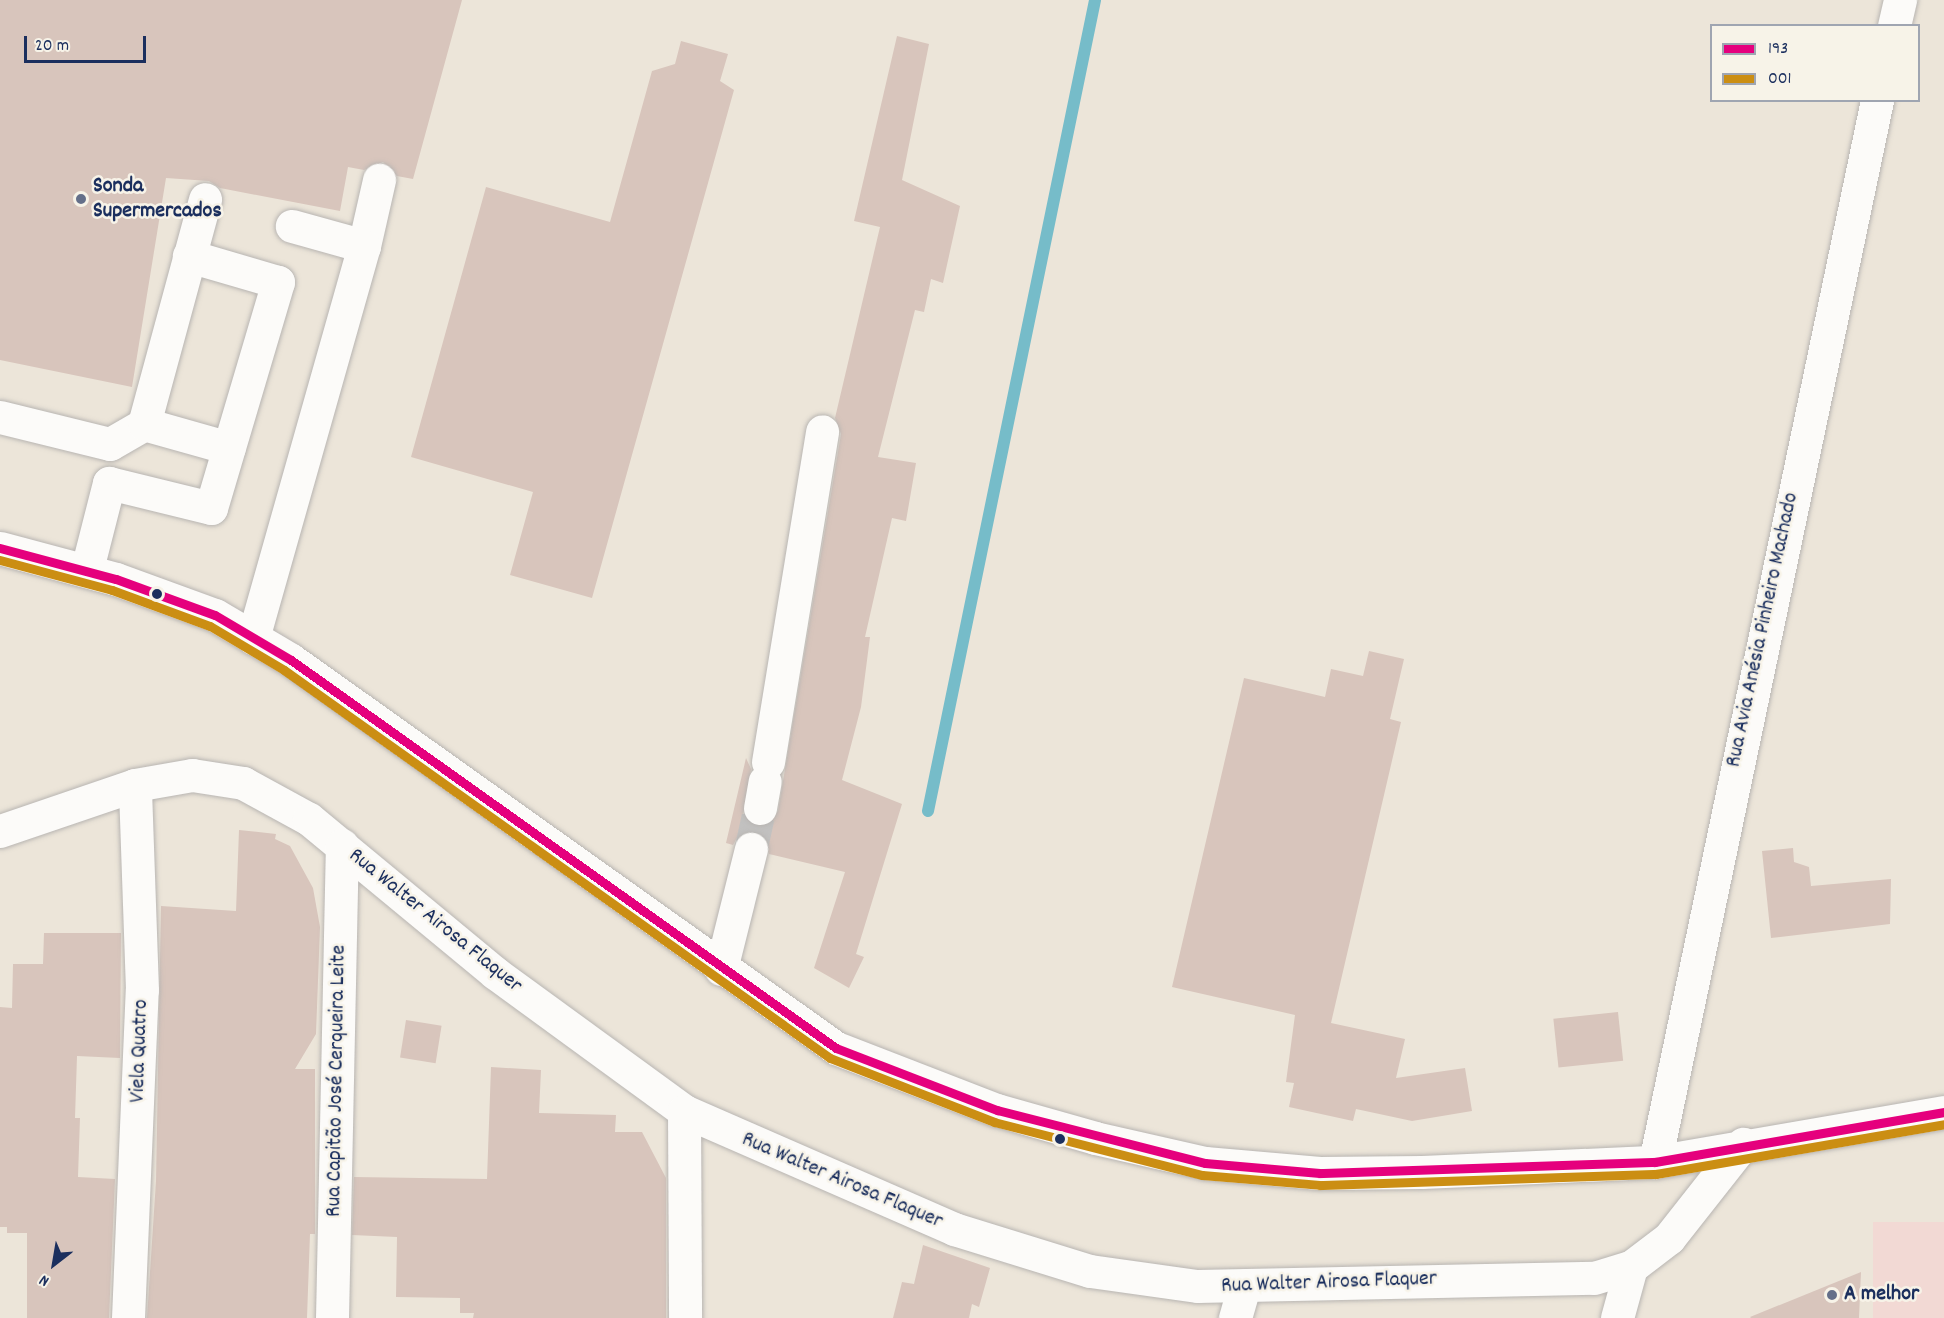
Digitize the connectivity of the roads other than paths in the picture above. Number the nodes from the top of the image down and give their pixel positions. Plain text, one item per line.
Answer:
1 (1900, 0) edge
2 (1894, 24) edge
3 (1877, 102) edge
4 (379, 180) dead end
5 (205, 199) dead end
6 (292, 226) dead end
7 (364, 246) junction
8 (189, 256) junction
9 (0, 417) edge
10 (144, 424) junction
11 (822, 431) dead end
12 (229, 448) junction
13 (0, 548) edge
14 (87, 569) junction
15 (253, 638) junction
16 (764, 784) tunnel mouth
17 (135, 785) junction
18 (0, 831) edge
19 (342, 845) junction
20 (751, 849) tunnel mouth
21 (720, 969) junction
22 (684, 1111) junction
23 (1944, 1112) edge
24 (1743, 1144) junction
25 (1655, 1162) junction
26 (1631, 1267) junction
27 (1244, 1287) junction
28 (128, 1318) edge
29 (332, 1318) edge
30 (685, 1318) edge
31 (1235, 1318) edge
32 (1617, 1318) edge

1 - 2 street
3 - 25 street, Rua Avia Anésia Pinheiro Machado
4 - 7 street
5 - 8 street
6 - 7 street
7 - 15 street
8 - 10 street
8 - 12 street
9 - 10 street
10 - 12 street
11 - 16 street
12 - 14 street
13 - 14 street
14 - 15 street
15 - 21 street
17 - 18 street, Rua Walter Airosa Flaquer
17 - 19 street, Rua Walter Airosa Flaquer
17 - 28 street, Viela Quatro
19 - 22 street, Rua Walter Airosa Flaquer
19 - 29 street, Rua Capitão José Cerqueira Leite
20 - 21 street
21 - 25 street
22 - 27 street, Rua Walter Airosa Flaquer
22 - 30 street
23 - 24 street
24 - 25 street
24 - 26 street, Rua Walter Airosa Flaquer
26 - 27 street, Rua Walter Airosa Flaquer
26 - 32 street
27 - 31 street

